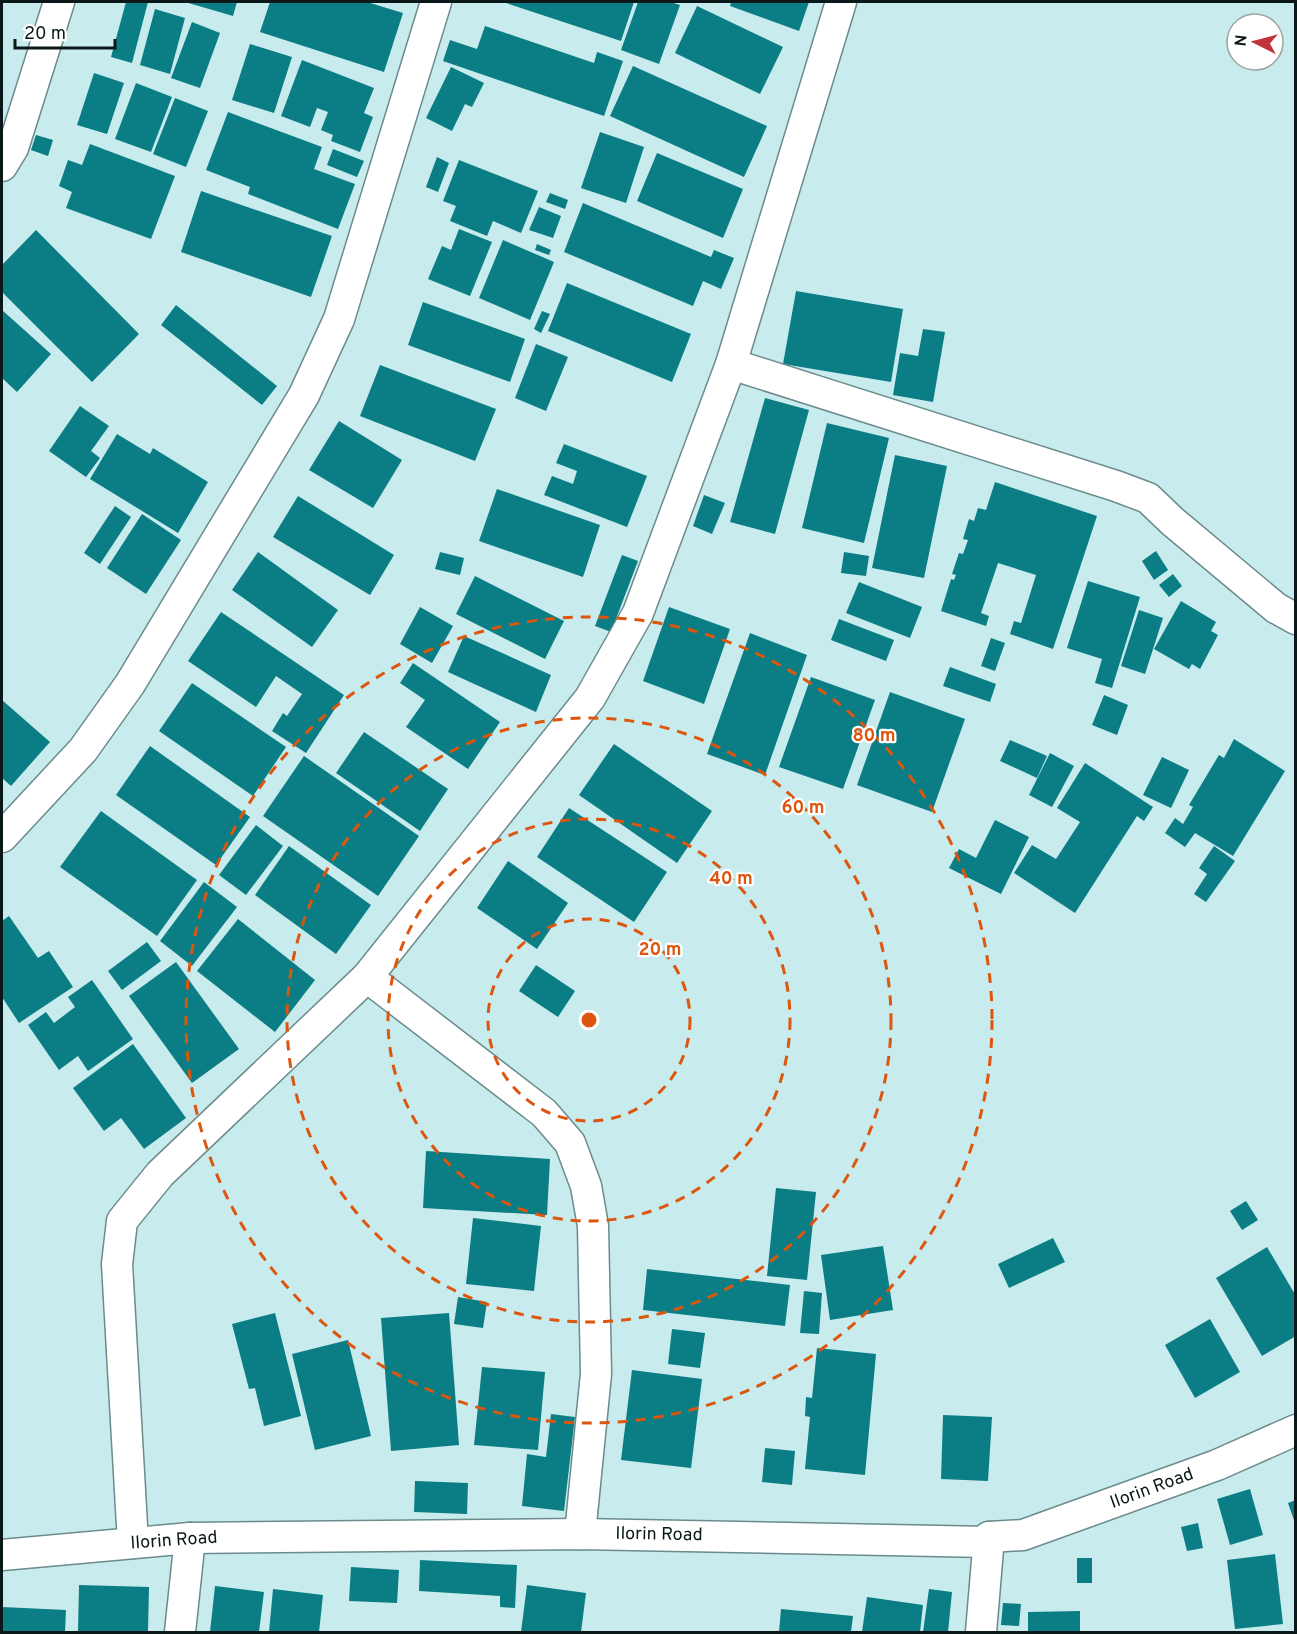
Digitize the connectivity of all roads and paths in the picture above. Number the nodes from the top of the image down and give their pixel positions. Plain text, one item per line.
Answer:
1 (59, 2) edge
2 (436, 2) edge
3 (841, 2) edge
4 (2, 166) edge
5 (731, 364) junction
6 (1296, 619) edge
7 (2, 837) edge
8 (367, 977) junction
9 (1296, 1430) edge
10 (580, 1533) junction
11 (989, 1537) junction
12 (190, 1538) junction
13 (133, 1543) junction
14 (2, 1555) edge
15 (180, 1632) edge
16 (981, 1632) edge

1 - 4 street
2 - 7 street
3 - 5 street
5 - 6 street
5 - 8 street
8 - 10 street
8 - 13 street
9 - 11 street, Ilorin Road
10 - 11 street, Ilorin Road
10 - 12 street, Ilorin Road
11 - 16 street
12 - 13 street, Ilorin Road
12 - 15 street
13 - 14 street, Ilorin Road

